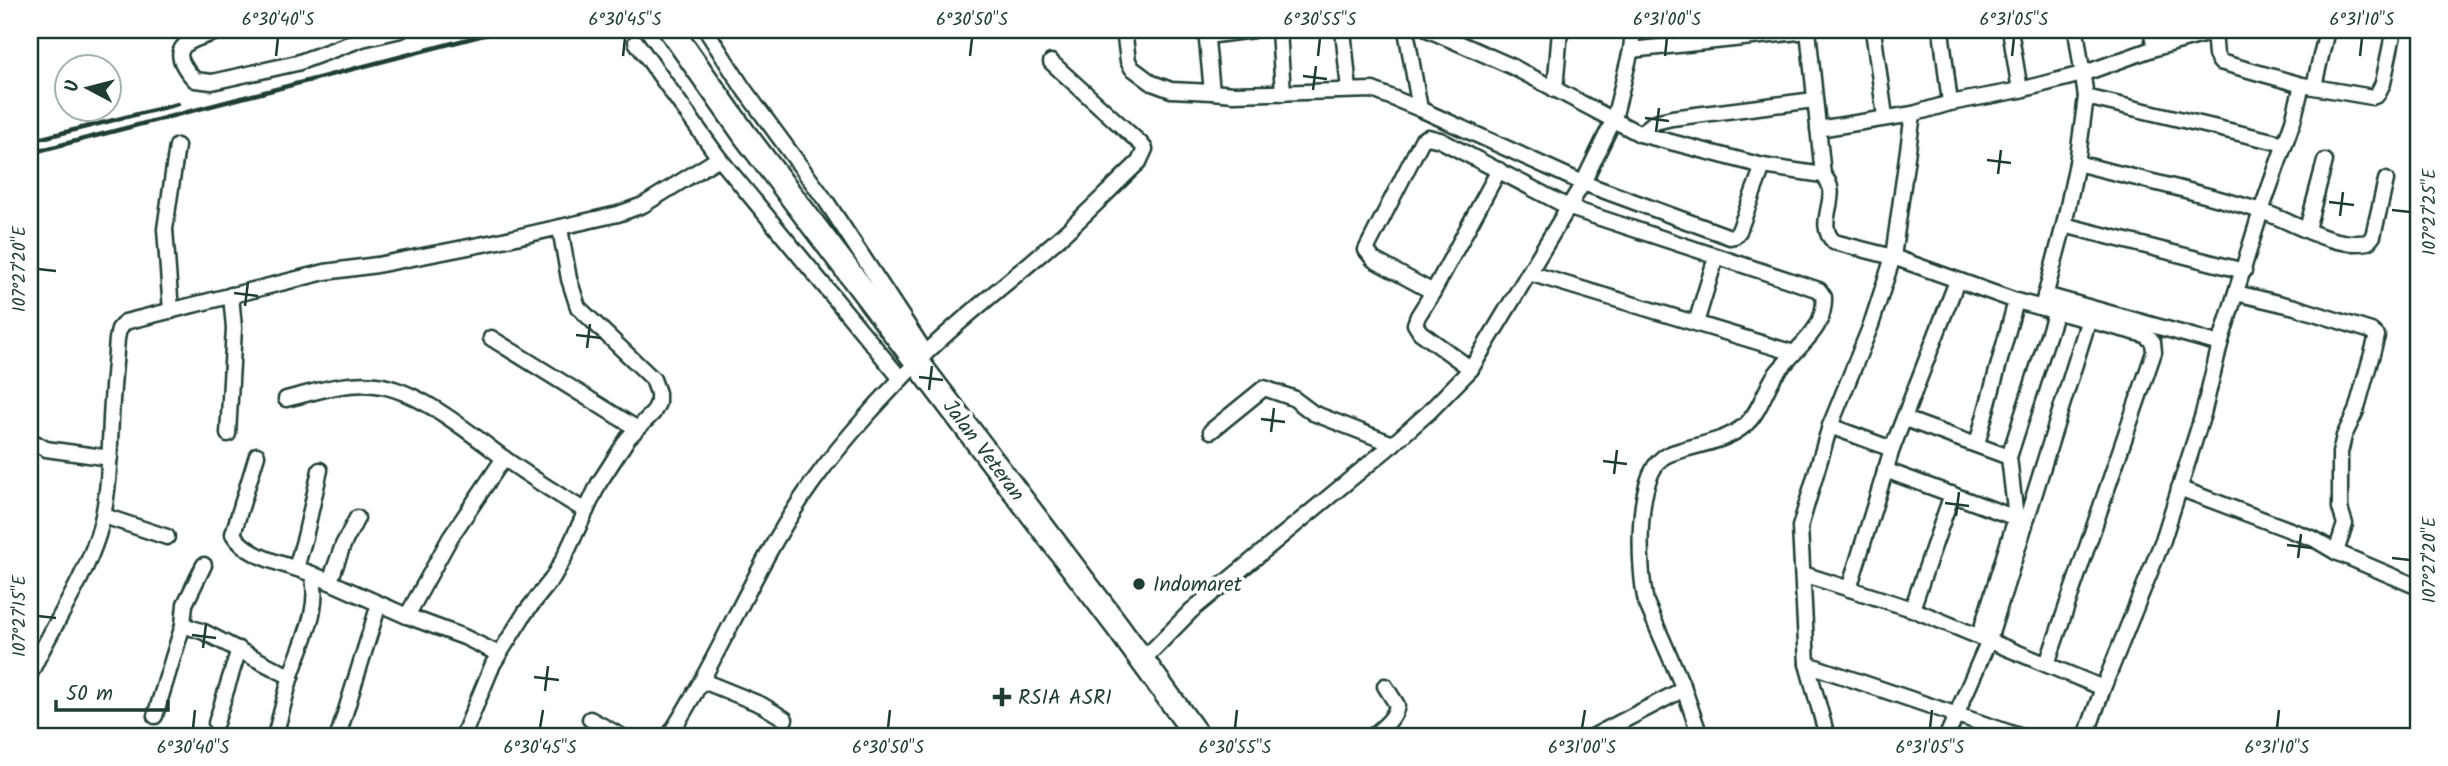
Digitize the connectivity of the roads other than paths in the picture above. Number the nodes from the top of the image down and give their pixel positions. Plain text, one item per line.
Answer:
1 (224, 30) edge
2 (401, 30) edge
3 (671, 30) edge
4 (705, 30) edge
5 (1124, 30) edge
6 (1253, 30) edge
7 (1279, 30) edge
8 (1343, 30) edge
9 (1406, 30) edge
10 (1429, 30) edge
11 (1560, 30) edge
12 (1633, 30) edge
13 (1808, 30) edge
14 (1873, 30) edge
15 (1941, 30) edge
16 (2010, 30) edge
17 (2076, 30) edge
18 (2151, 30) edge
19 (2327, 30) edge
20 (2394, 30) edge
21 (2216, 31) edge
22 (1206, 33) edge
23 (361, 34) edge
24 (636, 42) dead end
25 (2155, 48) junction
26 (1631, 50) junction
27 (1051, 62) dead end
28 (2082, 74) junction
29 (2308, 85) junction
30 (1349, 90) junction
31 (1555, 90) junction
32 (2020, 90) junction
33 (1212, 92) junction
34 (1283, 93) junction
35 (2086, 97) junction
36 (1814, 100) junction
37 (1950, 103) junction
38 (1420, 109) junction
39 (1913, 114) junction
40 (1885, 117) junction
41 (1614, 119) junction
42 (1818, 128) junction
43 (1640, 134) junction
44 (2286, 144) junction
45 (177, 146) dead end
46 (719, 158) junction
47 (2325, 161) dead end
48 (2077, 163) junction
49 (1762, 166) junction
50 (1499, 170) junction
51 (1823, 176) junction
52 (2386, 180) dead end
53 (1583, 183) junction
54 (1570, 208) junction
55 (2261, 211) junction
56 (2064, 225) junction
57 (560, 228) junction
58 (2307, 229) junction
59 (1716, 257) junction
60 (1893, 257) junction
61 (2244, 271) junction
62 (1529, 273) junction
63 (1957, 281) junction
64 (1433, 292) junction
65 (2236, 293) junction
66 (231, 295) junction
67 (2016, 301) junction
68 (2048, 305) junction
69 (170, 306) junction
70 (2089, 319) junction
71 (1696, 323) junction
72 (491, 338) dead end
73 (2220, 344) junction
74 (1794, 353) junction
75 (915, 365) junction
76 (1471, 369) junction
77 (286, 399) dead end
78 (1905, 419) junction
79 (1830, 426) junction
80 (636, 428) junction
81 (1211, 431) dead end
82 (228, 434) dead end
83 (30, 440) edge
84 (1393, 444) junction
85 (1977, 444) junction
86 (1892, 449) junction
87 (257, 455) dead end
88 (2009, 457) junction
89 (110, 458) junction
90 (504, 458) junction
91 (320, 470) dead end
92 (1885, 470) junction
93 (2179, 488) junction
94 (1952, 494) junction
95 (586, 511) junction
96 (104, 516) junction
97 (357, 518) dead end
98 (2016, 518) junction
99 (167, 537) dead end
100 (2336, 552) junction
101 (204, 565) dead end
102 (296, 568) junction
103 (312, 574) junction
104 (1802, 574) junction
105 (330, 581) junction
106 (2418, 587) edge
107 (1849, 589) junction
108 (379, 604) junction
109 (1912, 609) junction
110 (407, 616) junction
111 (183, 625) junction
112 (1984, 639) junction
113 (239, 649) junction
114 (34, 652) edge
115 (499, 654) junction
116 (1142, 661) junction
117 (1807, 664) junction
118 (2047, 664) junction
119 (30, 674) edge
120 (291, 677) junction
121 (703, 681) junction
122 (1385, 686) dead end
123 (2103, 688) junction
124 (1684, 689) junction
125 (1957, 715) junction
126 (155, 716) dead end
127 (590, 719) dead end
128 (785, 719) dead end
129 (216, 723) dead end
130 (1192, 734) edge
131 (1599, 735) edge
132 (275, 736) edge
133 (338, 736) edge
134 (463, 736) edge
135 (621, 736) edge
136 (669, 736) edge
137 (1373, 736) edge
138 (1700, 736) edge
139 (1828, 736) edge
140 (1947, 736) edge
141 (2019, 736) edge
142 (2086, 736) edge

1 - 23 street
2 - 23 street
3 - 75 highway, Jalan Veteran
4 - 75 street
5 - 33 street
6 - 22 street
7 - 34 street
8 - 30 street
9 - 38 street
10 - 31 street
11 - 31 street
12 - 26 street
13 - 26 street
13 - 36 street
14 - 40 street
15 - 37 street
16 - 32 street
17 - 28 street
18 - 25 street
19 - 29 street
20 - 29 street
21 - 25 street
21 - 29 street
22 - 33 street
24 - 46 street
25 - 28 street
26 - 41 street
27 - 75 street
28 - 32 street
28 - 35 street
29 - 44 street
30 - 34 street
30 - 38 street
31 - 41 street
32 - 37 street
33 - 34 street
35 - 44 street
35 - 48 street
36 - 42 street
36 - 43 street
37 - 39 street
38 - 53 street
39 - 40 street
39 - 60 street
40 - 42 street
41 - 43 street
41 - 53 street
42 - 51 street
43 - 49 street
44 - 55 street
45 - 69 street
46 - 57 street
46 - 75 street
47 - 58 street
48 - 55 street
48 - 56 street
49 - 51 street
49 - 53 street
50 - 54 street
50 - 64 street
50 - 64 street
51 - 60 street
52 - 58 street
53 - 54 street
54 - 59 street
54 - 62 street
55 - 58 street
55 - 61 street
56 - 61 street
56 - 68 street
57 - 66 street
57 - 80 street
59 - 71 street
59 - 74 street
60 - 63 street
60 - 79 street
61 - 65 street
62 - 71 street
62 - 76 street
63 - 67 street
63 - 78 street
64 - 76 street
65 - 73 street
65 - 100 street
66 - 69 street
66 - 82 street
67 - 68 street
67 - 85 street
68 - 70 street
68 - 73 street
68 - 88 street
69 - 89 street
70 - 112 street
70 - 118 street
71 - 74 street
72 - 80 street
73 - 93 street
74 - 124 street
75 - 116 highway, Jalan Veteran
75 - 121 street
76 - 84 street
77 - 90 street
78 - 85 street
78 - 86 street
79 - 86 street
79 - 104 street
80 - 95 street
81 - 84 street
83 - 89 street
84 - 116 street
85 - 88 street
86 - 92 street
87 - 102 street
88 - 98 street
89 - 96 street
90 - 95 street
90 - 110 street
91 - 102 street
92 - 94 street
92 - 107 street
93 - 100 street
93 - 123 street
94 - 98 street
94 - 109 street
95 - 115 street
96 - 99 street
96 - 114 street
97 - 105 street
98 - 112 street
100 - 106 street
101 - 111 street
102 - 103 street
103 - 105 street
103 - 120 street
104 - 107 street
104 - 117 street
105 - 108 street
107 - 109 street
108 - 110 street
108 - 133 street
109 - 112 street
110 - 115 street
111 - 113 street
111 - 126 street
112 - 118 street
112 - 125 street
113 - 120 street
113 - 129 street
114 - 119 street
115 - 134 street
116 - 130 highway, Jalan Veteran
117 - 125 street
117 - 139 street
118 - 123 street
120 - 132 street
121 - 128 street
121 - 136 street
122 - 137 street
123 - 142 street
124 - 131 street
124 - 138 street
125 - 140 street
125 - 141 street
127 - 135 street

